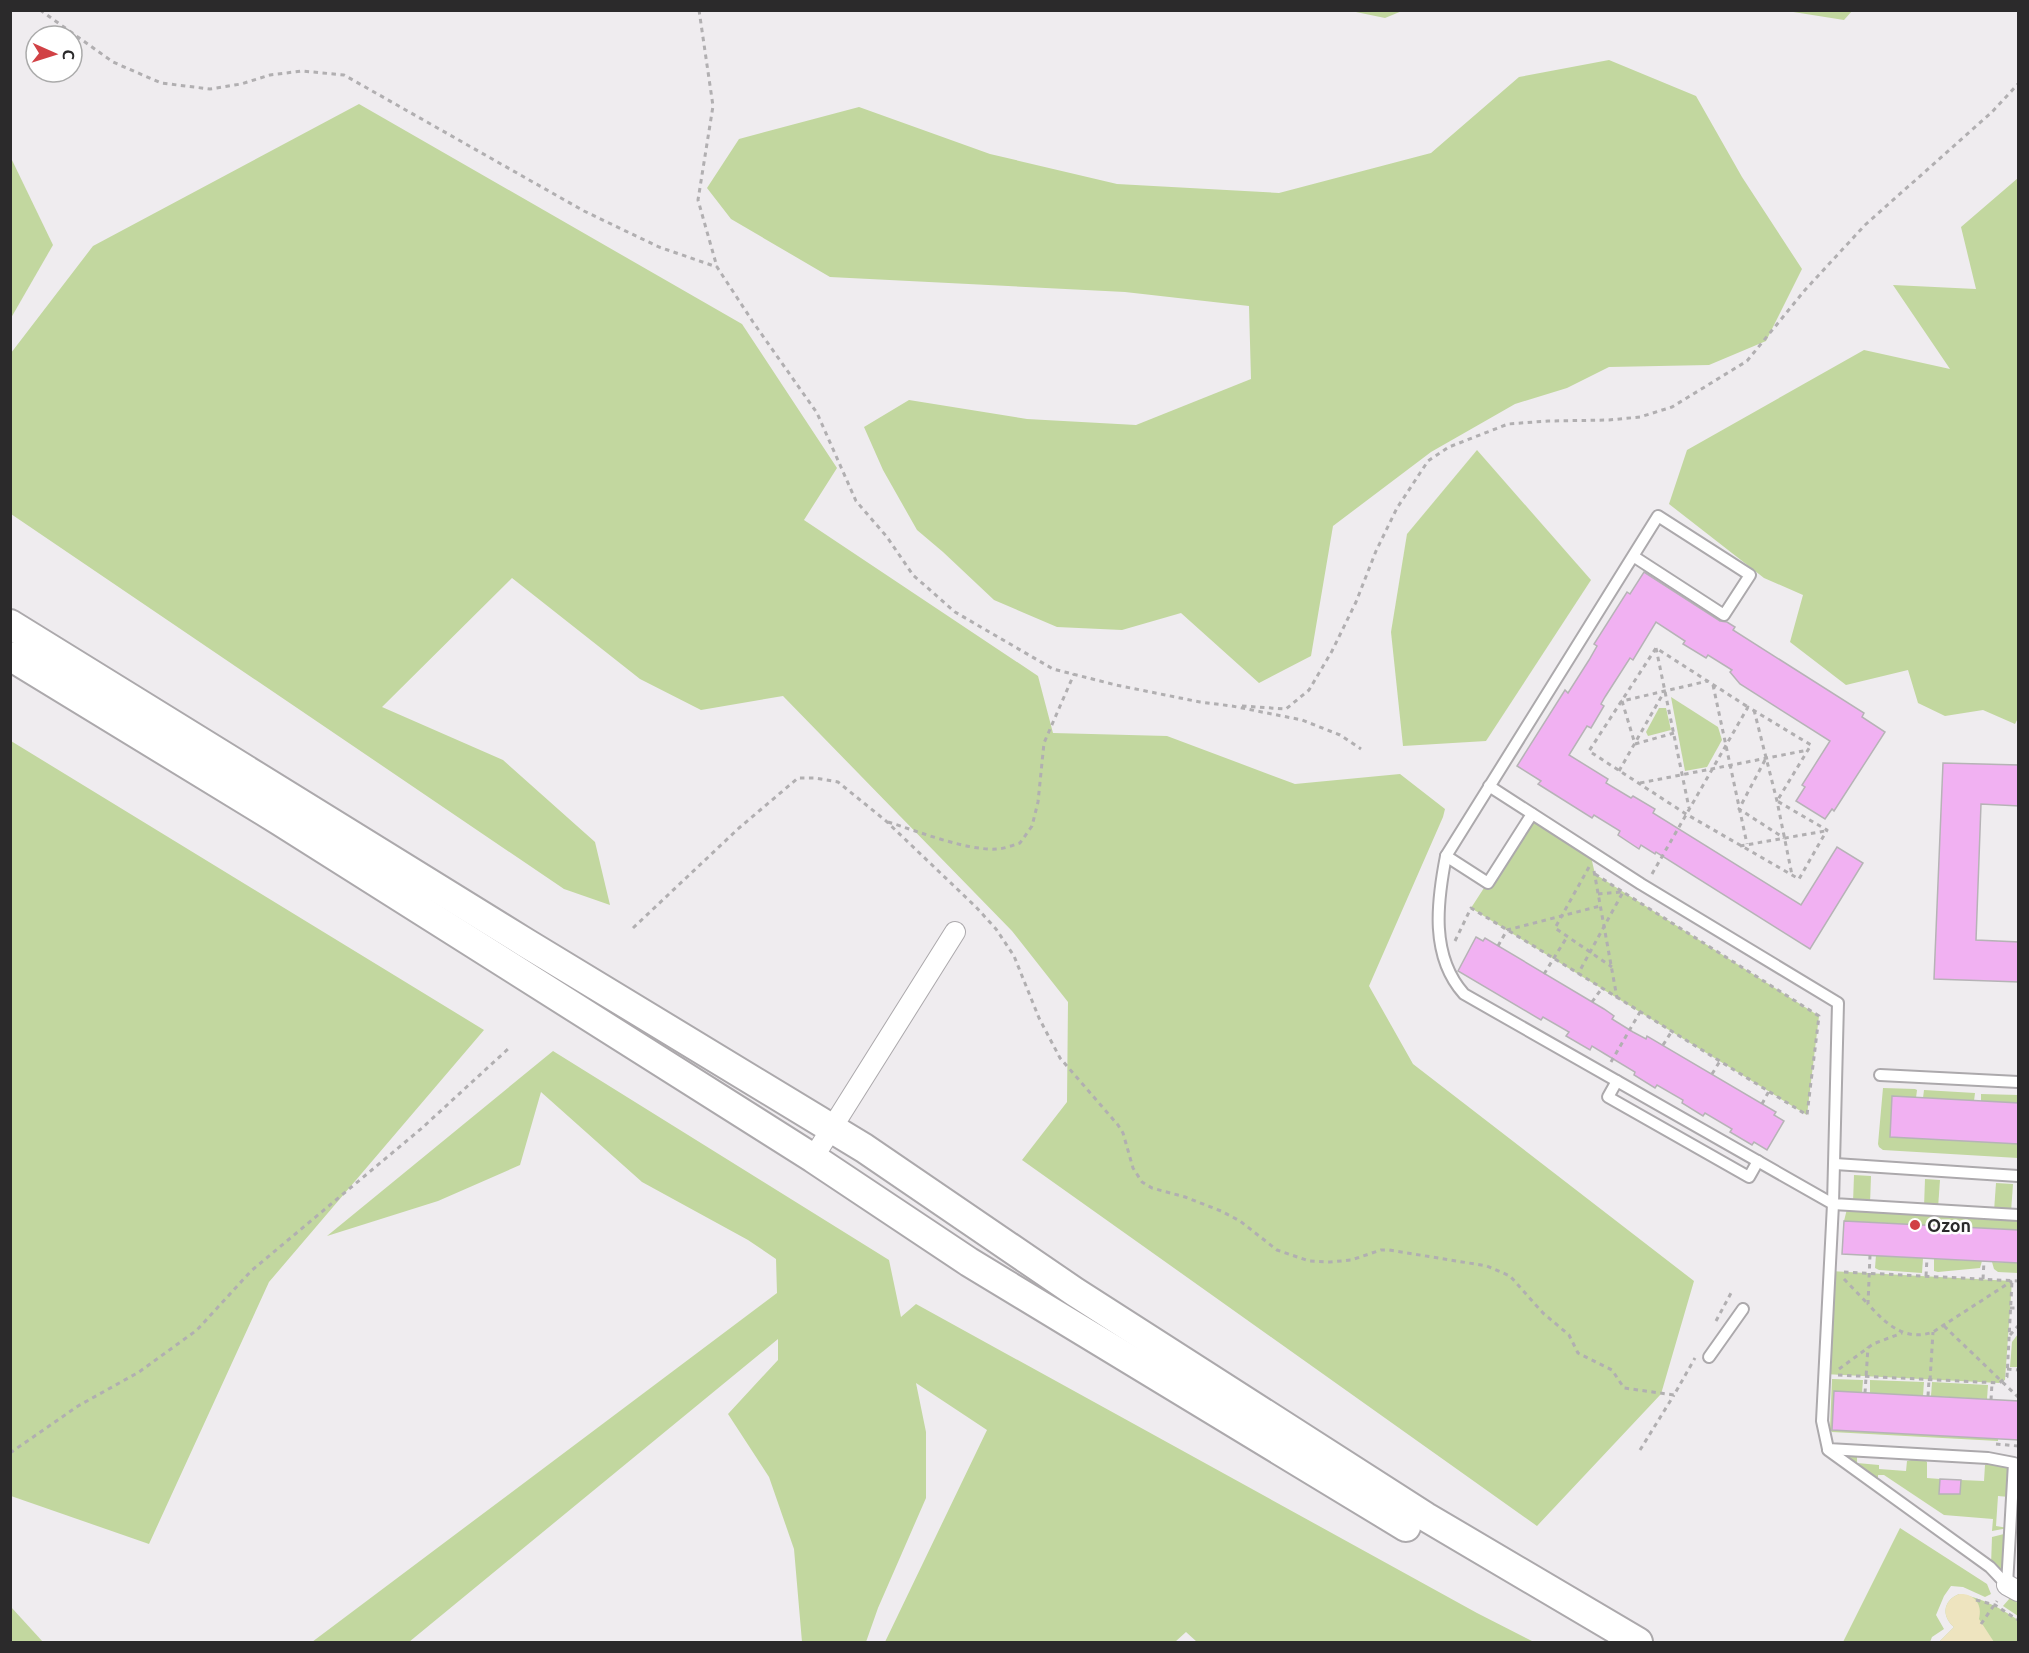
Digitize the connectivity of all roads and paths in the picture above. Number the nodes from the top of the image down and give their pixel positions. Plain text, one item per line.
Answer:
1 (40, 10) edge
2 (699, 10) edge
3 (2019, 84) edge
4 (717, 267) junction
5 (1633, 556) junction
6 (10, 624) edge
7 (1656, 648) junction
8 (10, 656) edge
9 (1074, 674) junction
10 (1708, 681) junction
11 (1713, 684) junction
12 (1665, 691) junction
13 (1622, 700) junction
14 (1232, 706) junction
15 (1748, 706) junction
16 (1754, 710) junction
17 (1674, 733) junction
18 (1635, 744) junction
19 (1726, 744) junction
20 (1361, 749) dead end
21 (1808, 750) junction
22 (1765, 759) junction
23 (1730, 766) junction
24 (1712, 770) junction
25 (1619, 771) junction
26 (1683, 775) junction
27 (1638, 784) junction
28 (1489, 786) junction
29 (1777, 801) junction
30 (1689, 809) junction
31 (1740, 809) junction
32 (1532, 814) junction
33 (1686, 814) junction
34 (886, 821) junction
35 (1827, 830) junction
36 (1784, 838) junction
37 (1747, 844) junction
38 (1740, 846) junction
39 (1446, 856) junction
40 (1595, 874) junction
41 (1792, 875) junction
42 (1646, 886) junction
43 (1623, 892) junction
44 (1598, 894) junction
45 (1600, 906) junction
46 (1561, 916) junction
47 (1604, 926) junction
48 (633, 928) dead end
49 (1507, 930) junction
50 (955, 932) dead end
51 (1568, 937) junction
52 (1498, 946) dead end
53 (1590, 952) junction
54 (1554, 959) junction
55 (1445, 962) junction
56 (1612, 967) junction
57 (1544, 974) dead end
58 (1578, 974) junction
59 (1602, 988) junction
60 (1617, 998) junction
61 (1592, 1002) dead end
62 (1640, 1012) junction
63 (1672, 1031) junction
64 (1663, 1045) dead end
65 (508, 1049) dead end
66 (1720, 1061) junction
67 (1604, 1073) junction
68 (1712, 1074) dead end
69 (1880, 1075) dead end
70 (1617, 1081) junction
71 (2019, 1082) edge
72 (1769, 1091) junction
73 (1762, 1104) dead end
74 (832, 1129) junction
75 (813, 1158) junction
76 (1758, 1161) junction
77 (1835, 1164) junction
78 (2019, 1176) edge
79 (1833, 1204) junction
80 (2019, 1215) edge
81 (1870, 1255) dead end
82 (1927, 1258) dead end
83 (1984, 1261) dead end
84 (1869, 1273) junction
85 (1926, 1276) junction
86 (1983, 1279) junction
87 (2012, 1281) junction
88 (2019, 1281) edge
89 (1868, 1304) junction
90 (2010, 1308) junction
91 (2019, 1308) edge
92 (1743, 1309) dead end
93 (1944, 1326) junction
94 (2019, 1326) edge
95 (1933, 1332) junction
96 (1902, 1333) junction
97 (2009, 1336) junction
98 (1868, 1347) junction
99 (1709, 1357) dead end
100 (2007, 1369) junction
101 (2019, 1370) edge
102 (1830, 1374) junction
103 (1866, 1376) junction
104 (1930, 1380) junction
105 (2003, 1382) junction
106 (1992, 1383) junction
107 (1865, 1393) dead end
108 (1661, 1394) dead end
109 (1674, 1395) dead end
110 (1928, 1396) dead end
111 (2019, 1397) edge
112 (1991, 1400) dead end
113 (1988, 1443) dead end
114 (2019, 1446) edge
115 (1828, 1449) junction
116 (1640, 1450) dead end
117 (10, 1453) edge
118 (2016, 1464) edge
119 (2013, 1588) edge
120 (1976, 1600) dead end
121 (1995, 1605) junction
122 (2019, 1620) edge
123 (1981, 1624) dead end
124 (1602, 1642) edge
125 (1638, 1642) edge

1 - 4 path
2 - 4 path
3 - 14 path
4 - 9 path
5 - 5 lane
5 - 28 lane
6 - 74 main road
7 - 10 path
7 - 12 path
7 - 13 path
8 - 75 main road
9 - 14 path
9 - 34 path
10 - 11 path
10 - 12 path
11 - 15 path
11 - 19 path
12 - 13 path
12 - 17 path
12 - 18 path
13 - 18 path
13 - 25 path
14 - 20 path
15 - 16 path
15 - 19 path
16 - 21 path
16 - 22 path
17 - 18 path
17 - 26 path
18 - 25 path
19 - 23 path
19 - 24 path
21 - 22 path
21 - 29 path
22 - 23 path
22 - 29 path
22 - 31 path
23 - 24 path
23 - 31 path
24 - 26 path
24 - 30 path
25 - 27 path
26 - 27 path
26 - 30 path
27 - 33 path
28 - 32 lane
28 - 39 lane
29 - 35 path
29 - 36 path
30 - 33 path
31 - 36 path
31 - 37 path
32 - 39 lane
32 - 42 lane
33 - 38 path
33 - 42 path
34 - 48 path
34 - 108 path
35 - 36 path
35 - 41 path
36 - 37 path
36 - 41 path
37 - 38 path
38 - 41 path
39 - 55 lane
40 - 43 path
40 - 44 path
40 - 46 path
42 - 77 lane
43 - 44 path
43 - 47 path
43 - 72 path
44 - 45 path
45 - 46 path
45 - 47 path
46 - 49 path
46 - 51 path
47 - 53 path
47 - 56 path
49 - 52 path
49 - 54 path
49 - 55 path
50 - 74 street
51 - 53 path
51 - 54 path
53 - 56 path
53 - 58 path
54 - 57 path
54 - 58 path
55 - 67 lane
56 - 60 path
58 - 59 path
59 - 60 path
59 - 61 path
60 - 62 path
62 - 63 path
62 - 67 path
63 - 64 path
63 - 66 path
65 - 117 path
66 - 68 path
66 - 72 path
67 - 70 lane
69 - 71 lane
70 - 76 lane
70 - 76 lane
72 - 73 path
74 - 75 street
74 - 125 main road
75 - 124 main road
76 - 79 lane
77 - 78 lane
77 - 79 lane
79 - 80 lane
79 - 102 lane
81 - 84 path
82 - 85 path
83 - 86 path
84 - 85 path
84 - 89 path
84 - 89 path
85 - 86 path
86 - 87 path
87 - 88 path
87 - 90 path
87 - 93 path
89 - 96 path
90 - 91 path
90 - 97 path
92 - 99 lane
93 - 95 path
93 - 105 path
94 - 97 path
95 - 96 path
95 - 104 path
96 - 98 path
97 - 100 path
98 - 102 path
98 - 103 path
100 - 101 path
100 - 105 path
102 - 103 path
102 - 115 lane
103 - 104 path
103 - 107 path
104 - 106 path
104 - 110 path
105 - 106 path
105 - 111 path
106 - 112 path
109 - 116 path
113 - 114 path
115 - 118 lane
115 - 119 lane
118 - 119 lane
120 - 121 path
121 - 122 path
121 - 123 path

